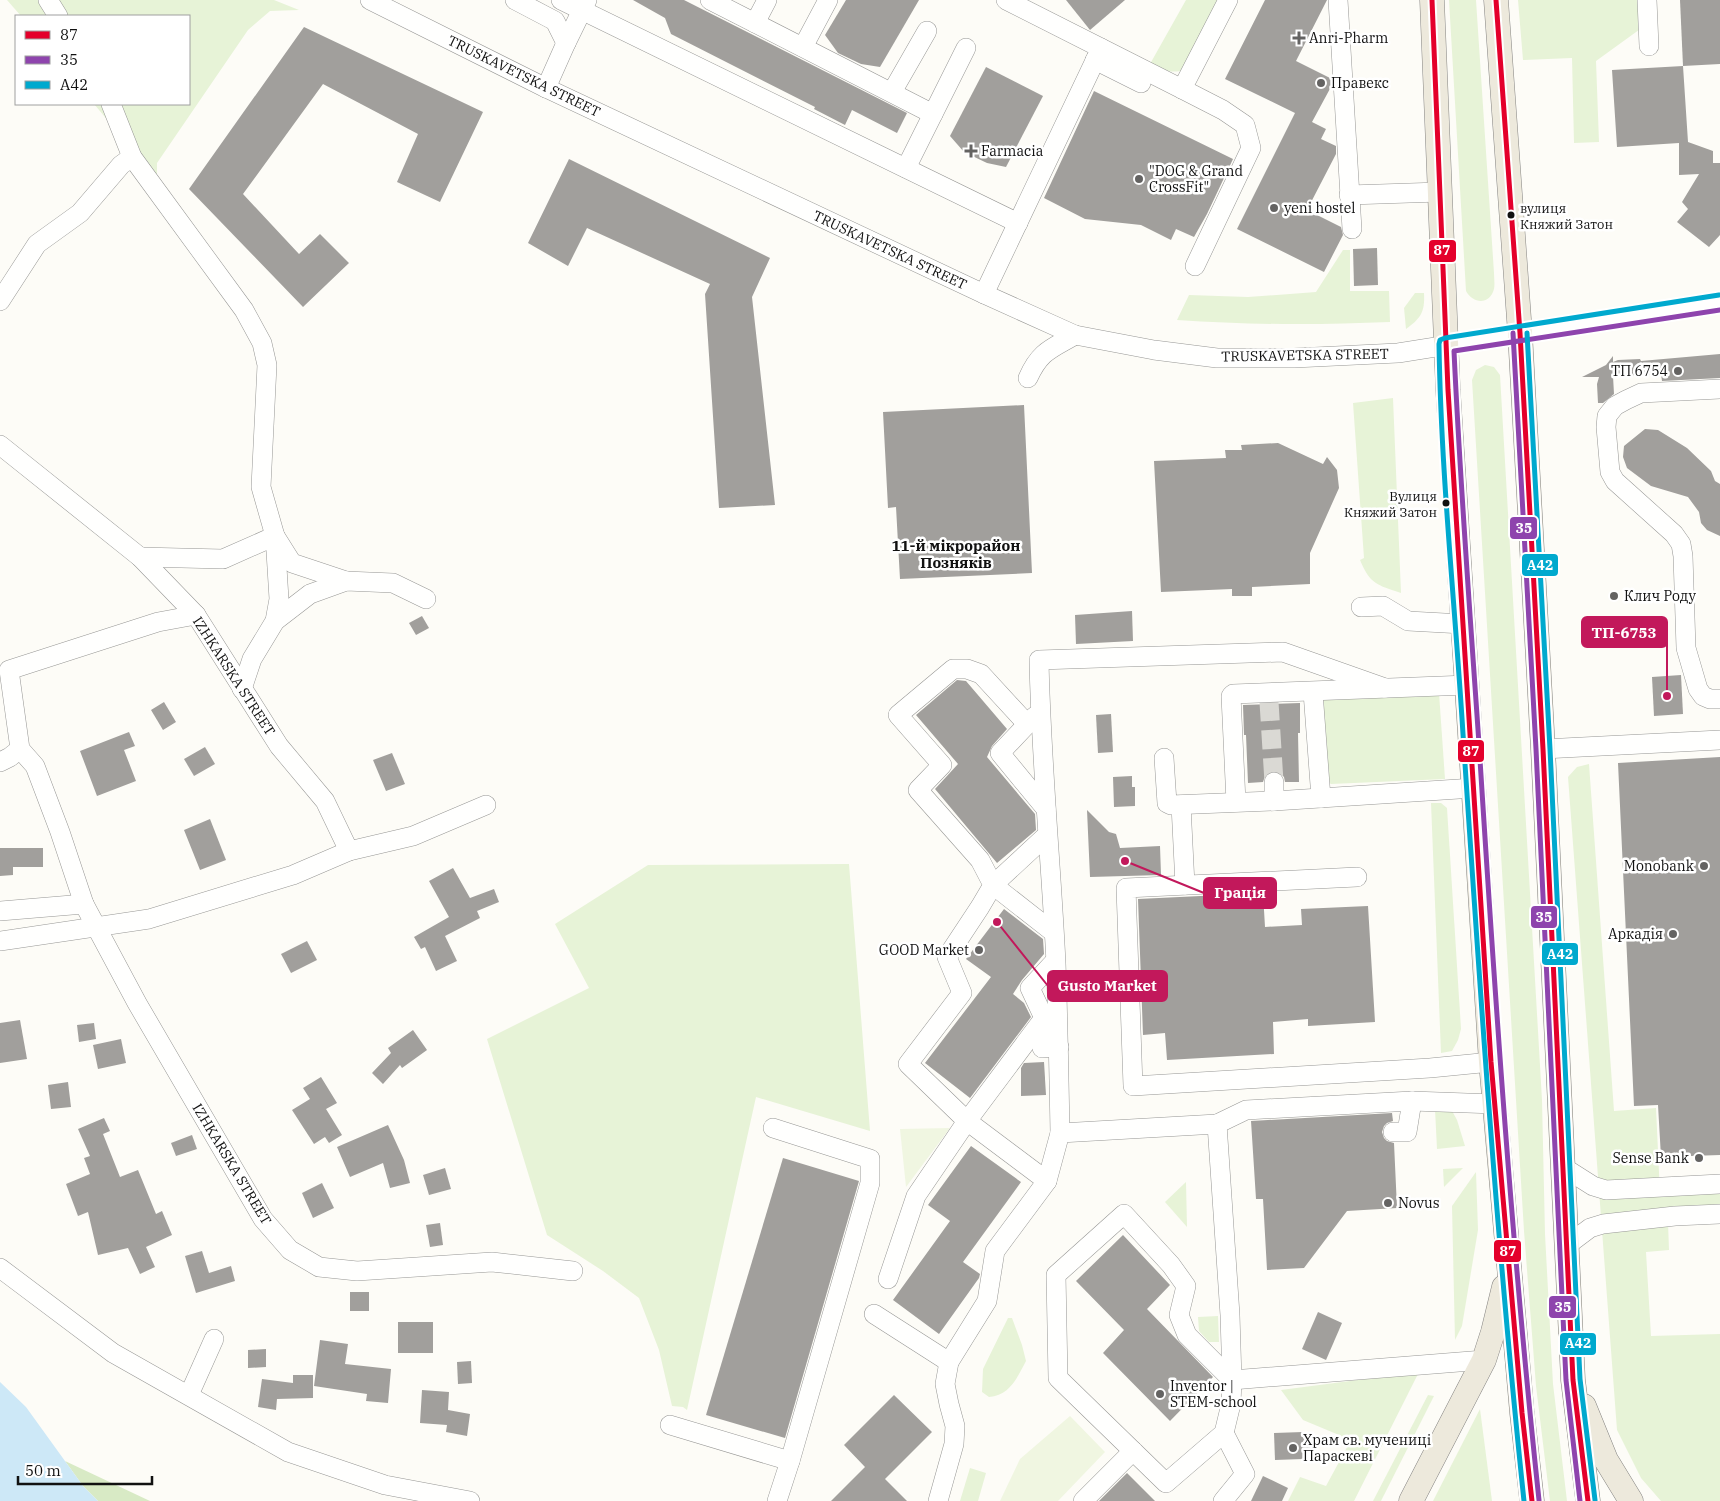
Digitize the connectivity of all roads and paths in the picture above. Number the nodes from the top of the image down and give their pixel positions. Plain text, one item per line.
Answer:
1 (48, 0) edge
2 (370, 0) edge
3 (515, 0) edge
4 (561, 0) edge
5 (710, 0) edge
6 (767, 0) edge
7 (828, 0) edge
8 (1006, 0) edge
9 (1228, 0) edge
10 (1338, 0) edge
11 (1432, 0) edge
12 (1496, 0) edge
13 (1648, 0) edge
14 (585, 5) edge
15 (57, 15) edge
16 (755, 23) junction
17 (928, 31) dead end
18 (566, 43) junction
19 (1649, 46) dead end
20 (803, 47) junction
21 (966, 48) dead end
22 (1098, 54) junction
23 (546, 88) junction
24 (1182, 89) junction
25 (892, 92) junction
26 (111, 105) edge
27 (933, 114) junction
28 (1212, 119) dead end
29 (132, 157) junction
30 (906, 168) junction
31 (1440, 192) junction
32 (1349, 195) junction
33 (1018, 223) junction
34 (1352, 229) dead end
35 (1195, 266) dead end
36 (984, 294) junction
37 (0, 301) edge
38 (1720, 302) edge
39 (1520, 333) junction
40 (1075, 335) junction
41 (1446, 345) junction
42 (1028, 378) dead end
43 (1720, 389) edge
44 (0, 445) edge
45 (275, 536) junction
46 (140, 557) junction
47 (346, 581) junction
48 (426, 599) dead end
49 (1361, 607) dead end
50 (196, 615) junction
51 (275, 621) junction
52 (1463, 624) junction
53 (1468, 685) junction
54 (242, 688) junction
55 (1385, 688) junction
56 (1313, 692) junction
57 (1720, 699) edge
58 (1034, 718) junction
59 (1720, 740) edge
60 (20, 749) junction
61 (1543, 749) junction
62 (1164, 758) dead end
63 (0, 762) edge
64 (1474, 788) junction
65 (1321, 798) junction
66 (1236, 802) junction
67 (486, 805) dead end
68 (1181, 805) junction
69 (1046, 809) junction
70 (1047, 835) junction
71 (349, 851) junction
72 (1357, 877) dead end
73 (993, 885) junction
74 (1185, 885) junction
75 (84, 904) junction
76 (0, 911) edge
77 (96, 928) junction
78 (1053, 932) junction
79 (0, 942) edge
80 (1056, 960) junction
81 (1044, 1018) junction
82 (1059, 1047) junction
83 (1492, 1062) junction
84 (1412, 1101) junction
85 (1495, 1104) junction
86 (967, 1121) junction
87 (1217, 1124) junction
88 (773, 1128) dead end
89 (1394, 1132) dead end
90 (1060, 1133) junction
91 (1562, 1167) junction
92 (1047, 1181) junction
93 (1720, 1184) edge
94 (1720, 1214) edge
95 (1566, 1246) junction
96 (1509, 1266) junction
97 (0, 1268) edge
98 (573, 1271) dead end
99 (888, 1279) dead end
100 (874, 1314) dead end
101 (214, 1339) dead end
102 (1484, 1360) junction
103 (949, 1362) junction
104 (1232, 1380) junction
105 (1573, 1380) junction
106 (189, 1396) junction
107 (670, 1425) dead end
108 (1224, 1433) junction
109 (1133, 1451) junction
110 (790, 1461) junction
111 (470, 1501) edge
112 (777, 1501) edge
113 (938, 1501) edge
114 (1083, 1501) edge
115 (1224, 1501) edge
116 (1410, 1501) edge
117 (1532, 1501) edge
118 (1588, 1501) edge
119 (1631, 1501) edge

1 - 15 street
2 - 23 street, TRUSKAVETSKA STREET
3 - 18 street
4 - 14 street
5 - 16 street
6 - 16 street
7 - 20 street
8 - 22 street
9 - 24 street
10 - 32 street
11 - 31 main road
12 - 39 main road
13 - 19 street
14 - 18 street
14 - 30 street
16 - 20 street
17 - 25 street
18 - 23 street
20 - 25 street
21 - 27 street
22 - 24 street
22 - 28 street
22 - 33 street
23 - 36 street, TRUSKAVETSKA STREET
24 - 35 street
25 - 27 street
26 - 29 street
27 - 30 street
29 - 37 street
29 - 45 street
30 - 33 street
31 - 32 street
31 - 41 main road
32 - 34 street
33 - 36 street
36 - 40 street, TRUSKAVETSKA STREET
38 - 39 street, TRUSKAVETSKA STREET
39 - 41 street, TRUSKAVETSKA STREET
39 - 61 main road
40 - 41 street, TRUSKAVETSKA STREET
40 - 42 street
41 - 52 main road
43 - 57 street
44 - 46 street, IZHKARSKA STREET
45 - 46 street
45 - 47 street
45 - 51 street
46 - 50 street, IZHKARSKA STREET
47 - 48 street
47 - 51 street
49 - 52 street
50 - 54 street, IZHKARSKA STREET
50 - 60 street
51 - 54 street
52 - 53 main road
53 - 55 street
53 - 64 main road
54 - 71 street, IZHKARSKA STREET
55 - 56 street
55 - 58 street
56 - 65 street
56 - 66 street
58 - 69 street
58 - 69 street
58 - 73 street
59 - 61 street
60 - 63 street
60 - 75 street, IZHKARSKA STREET
61 - 91 main road
62 - 68 street
64 - 65 street
64 - 83 main road
65 - 66 street
66 - 68 street
67 - 71 street
68 - 74 street
69 - 70 street
70 - 73 street
70 - 78 street
71 - 77 street
72 - 74 street
73 - 78 street
73 - 86 street
74 - 83 street
75 - 76 street
75 - 77 street, IZHKARSKA STREET
77 - 79 street
77 - 98 street, IZHKARSKA STREET
78 - 80 street
80 - 81 street
80 - 82 street
81 - 82 street
81 - 86 street
82 - 90 street
83 - 85 main road
84 - 85 street
84 - 87 street
84 - 89 street
85 - 96 main road
86 - 92 street
86 - 99 street
87 - 90 street
87 - 104 street
88 - 110 street
90 - 92 street
91 - 93 street
91 - 95 main road
92 - 103 street
94 - 95 street
95 - 105 main road
96 - 102 main road
96 - 117 main road
97 - 106 street
100 - 103 street
101 - 106 street
102 - 104 street
102 - 116 main road
103 - 113 street
104 - 108 street
104 - 109 street
105 - 118 main road
105 - 119 main road
106 - 111 street
107 - 110 street
108 - 109 street
108 - 115 street
109 - 114 street
110 - 112 street

